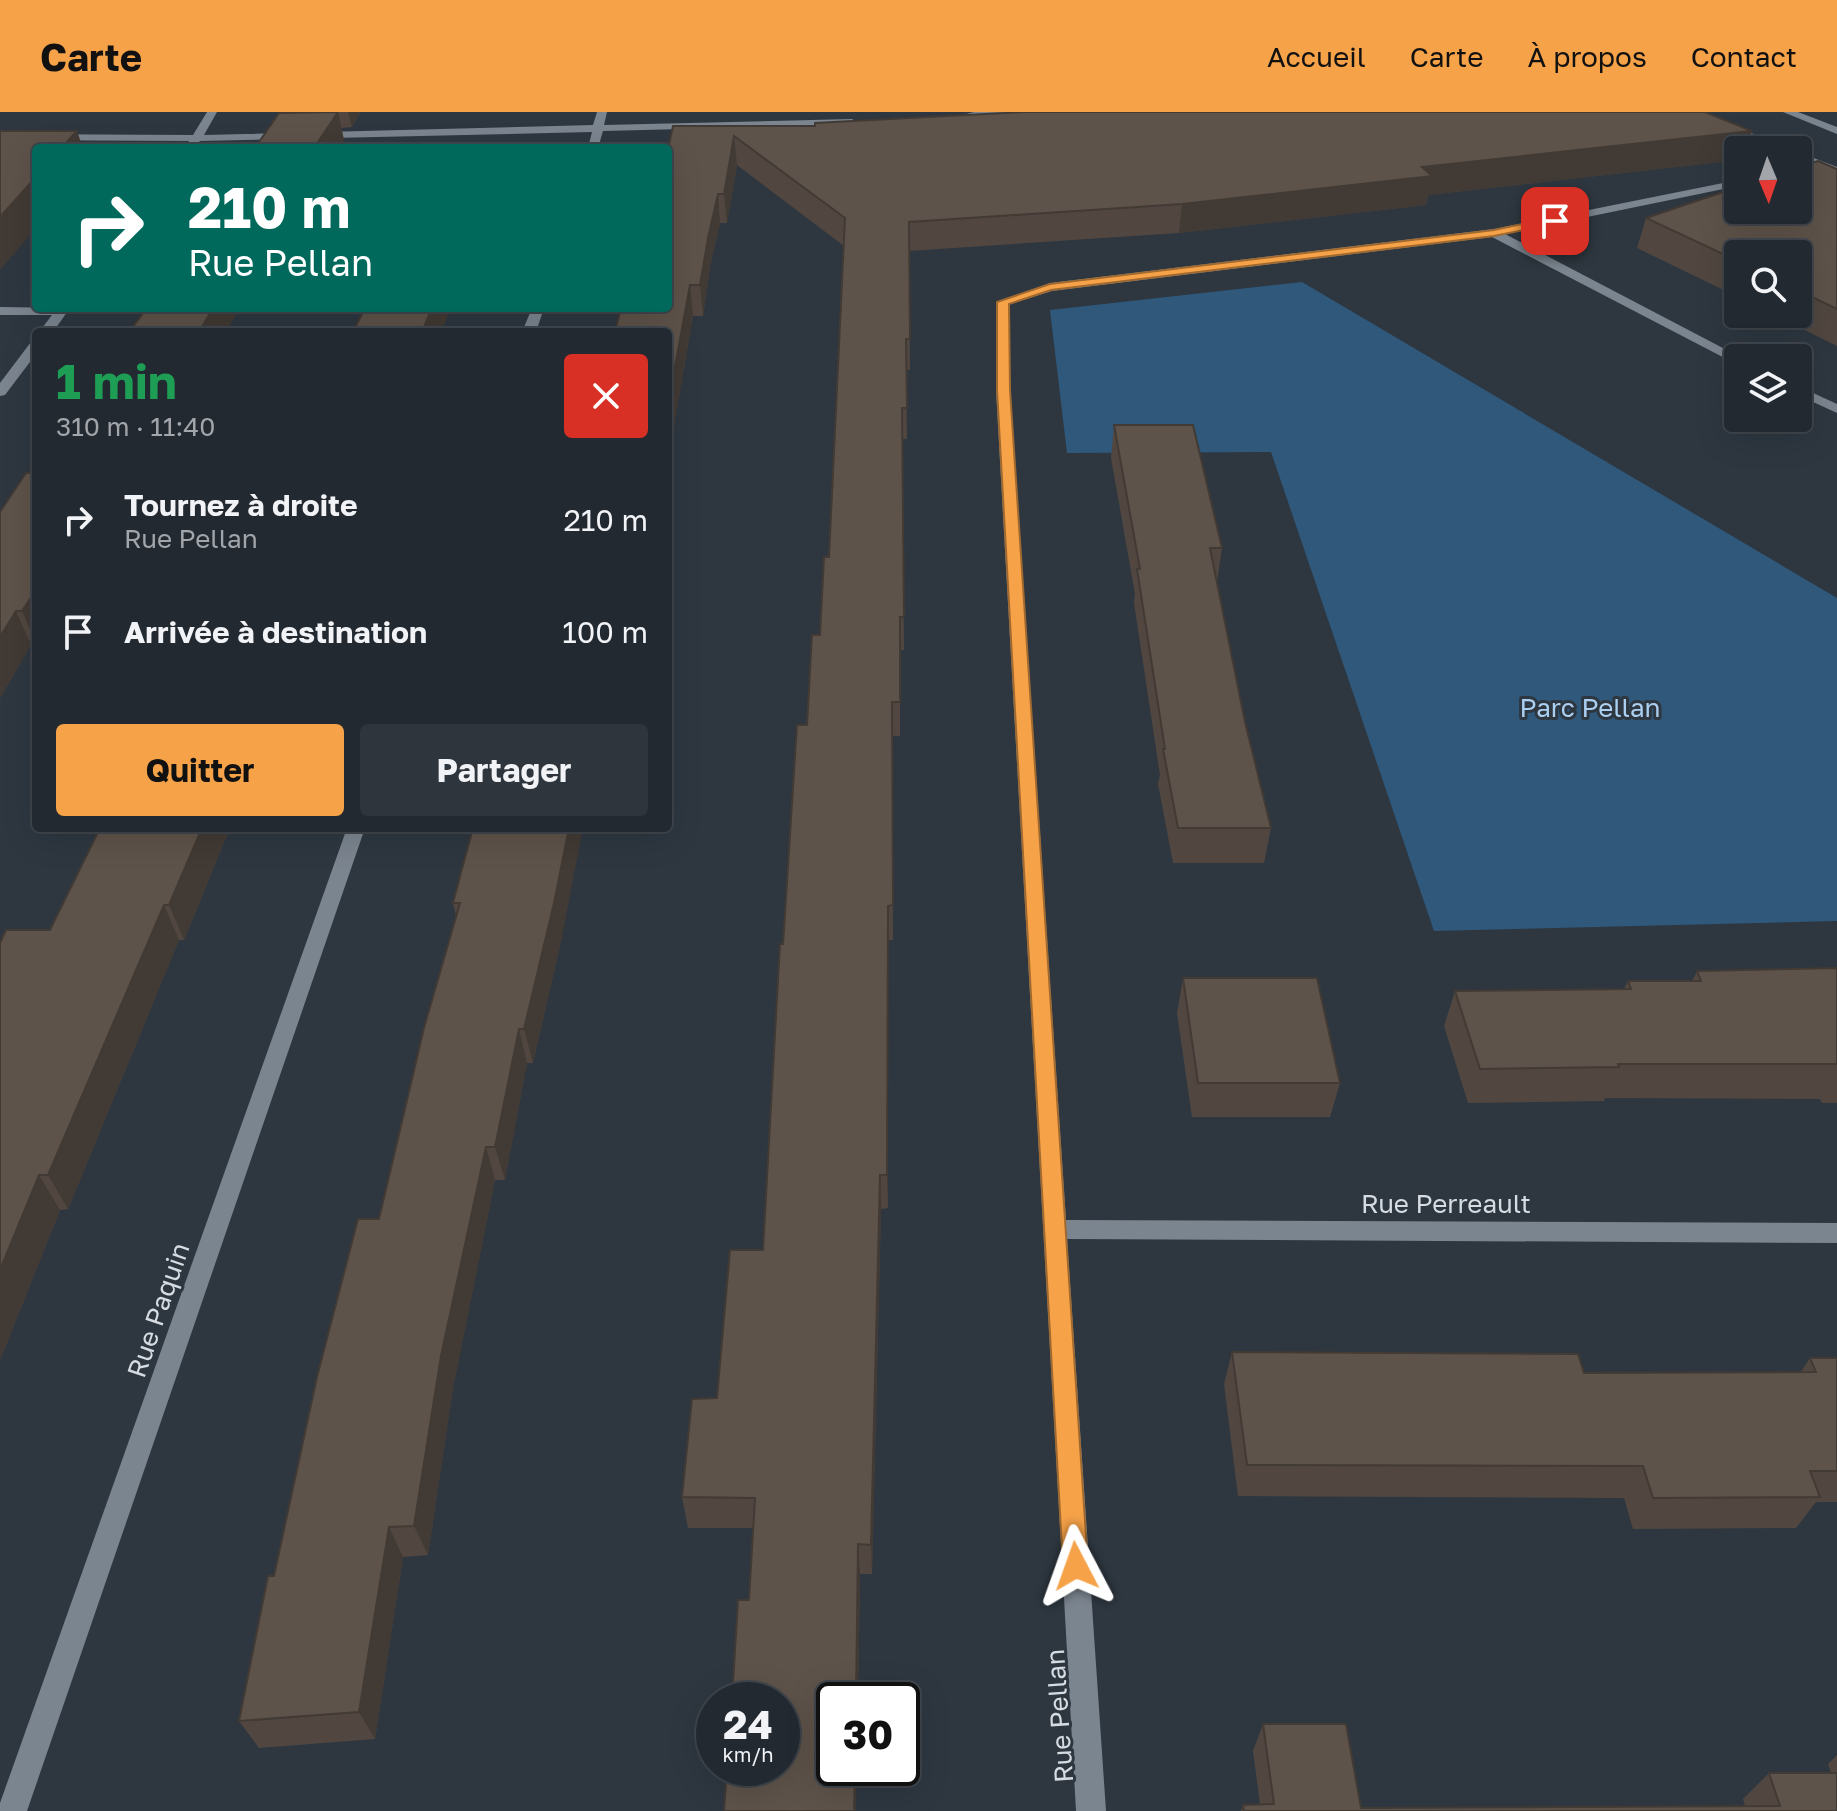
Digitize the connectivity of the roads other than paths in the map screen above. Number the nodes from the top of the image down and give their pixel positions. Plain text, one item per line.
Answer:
1 (212, 112) edge
2 (602, 112) edge
3 (1014, 112) edge
4 (1693, 112) edge
5 (1788, 112) edge
6 (958, 116) edge
7 (871, 121) edge
8 (599, 130) junction
9 (1837, 131) edge
10 (1752, 136) edge
11 (0, 137) edge
12 (198, 138) junction
13 (193, 144) edge
14 (594, 144) edge
15 (1812, 160) edge
16 (1837, 162) edge
17 (1824, 165) junction
18 (1812, 168) edge
19 (1837, 171) edge
20 (1724, 186) edge
21 (1494, 233) junction
22 (32, 310) edge
23 (0, 311) edge
24 (61, 312) edge
25 (49, 328) edge
26 (32, 350) edge
27 (1724, 354) edge
28 (0, 392) edge
29 (1812, 397) edge
30 (1837, 409) edge
31 (355, 832) edge
32 (1054, 1229) junction
33 (1837, 1233) edge
34 (12, 1811) edge
35 (1091, 1811) edge

1 - 12 street
2 - 8 street
3 - 6 street
4 - 10 street
5 - 9 street
7 - 8 street
8 - 12 street
8 - 14 street
11 - 12 street
12 - 13 street
15 - 17 street
16 - 17 street
17 - 18 street
17 - 19 street
20 - 21 street, Rue Pellan
21 - 27 street
21 - 32 street, Rue Pellan
22 - 23 street
24 - 25 street
26 - 28 street
29 - 30 street
31 - 34 street, Rue Paquin
32 - 33 street, Rue Perreault
32 - 35 street, Rue Pellan

